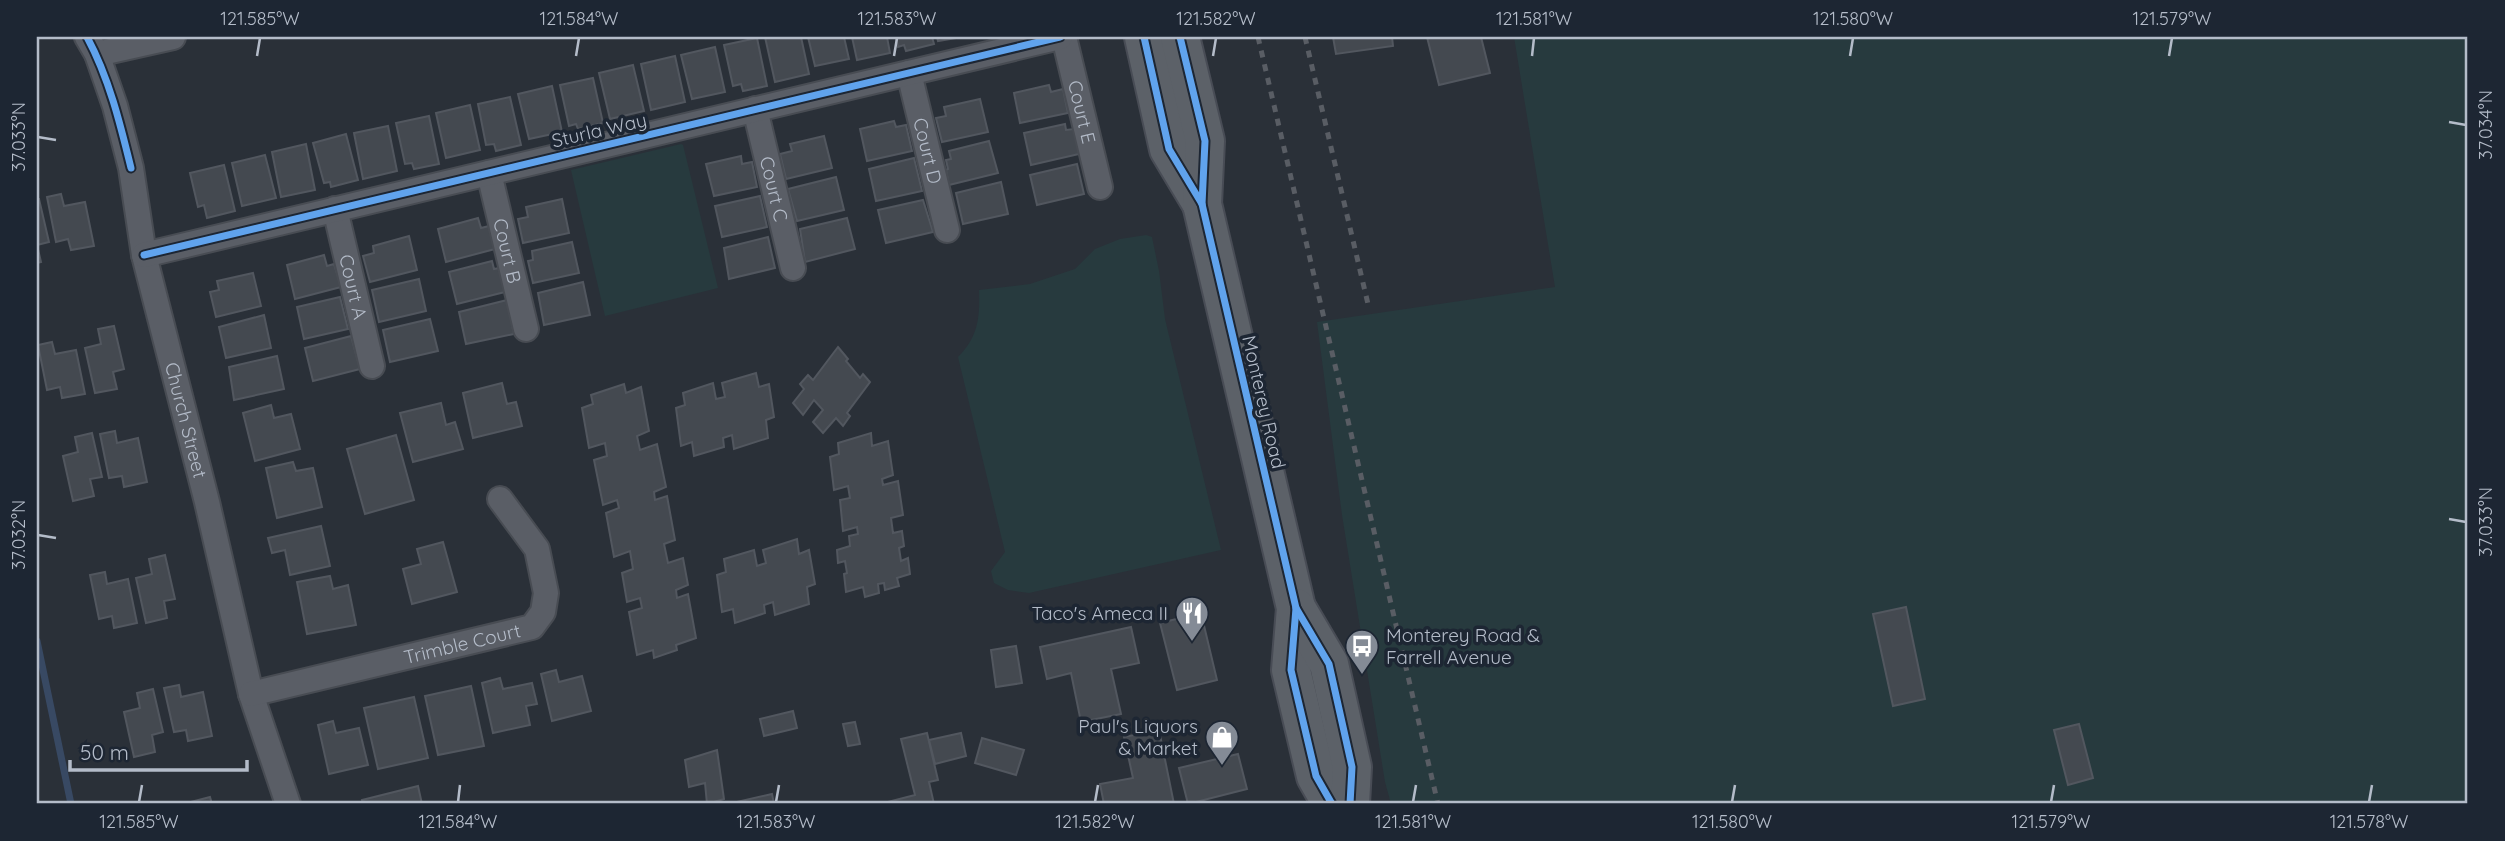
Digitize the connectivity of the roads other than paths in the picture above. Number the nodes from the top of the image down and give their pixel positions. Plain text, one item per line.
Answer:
1 (173, 37) edge
2 (1062, 37) edge
3 (1144, 37) edge
4 (1180, 37) edge
5 (92, 46) edge
6 (909, 73) junction
7 (755, 109) junction
8 (489, 173) junction
9 (1100, 187) dead end
10 (1202, 204) junction
11 (335, 209) junction
12 (947, 230) dead end
13 (144, 255) junction
14 (793, 268) dead end
15 (526, 329) dead end
16 (372, 366) dead end
17 (500, 499) dead end
18 (1296, 608) junction
19 (251, 694) junction
20 (288, 804) edge
21 (1332, 804) edge
22 (1350, 804) edge

1 - 5 street
2 - 6 street, Sturla Way
2 - 9 street, Court E
3 - 10 main road, Monterey Road
4 - 10 main road, Monterey Road
5 - 13 street, Church Street
6 - 7 street, Sturla Way
6 - 12 street, Court D
7 - 8 street, Sturla Way
7 - 14 street, Court C
8 - 11 street, Sturla Way
8 - 15 street, Court B
10 - 18 main road, Monterey Road
11 - 13 street, Sturla Way
11 - 16 street, Court A
13 - 19 street, Church Street
17 - 19 street, Trimble Court
18 - 21 main road, Monterey Road
18 - 22 main road, Monterey Road
19 - 20 street, Church Street

